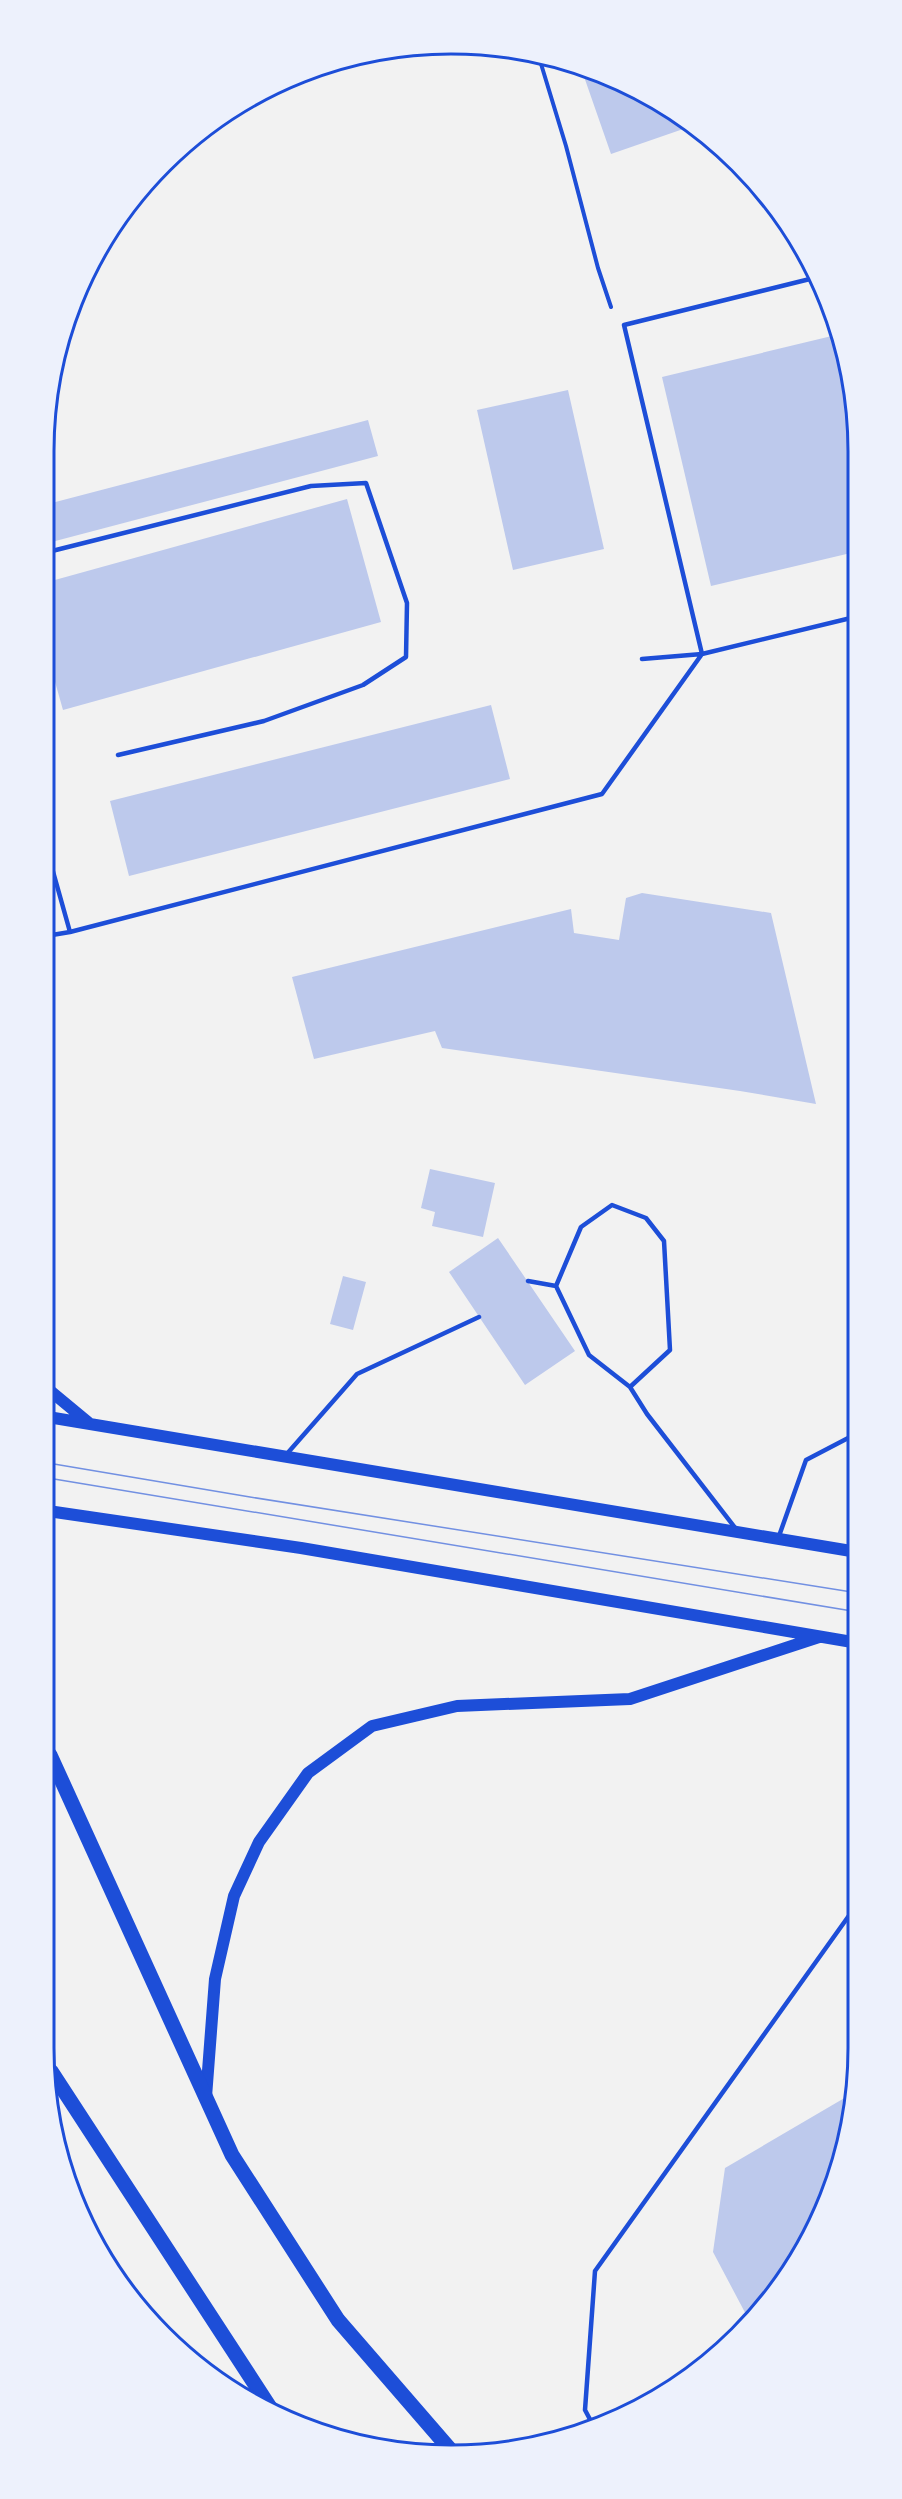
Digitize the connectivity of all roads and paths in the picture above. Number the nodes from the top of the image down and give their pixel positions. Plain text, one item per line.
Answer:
1 (541, 65) edge
2 (809, 279) edge
3 (624, 325) junction
4 (54, 550) edge
5 (848, 619) edge
6 (702, 654) junction
7 (642, 659) dead end
8 (118, 755) dead end
9 (54, 875) edge
10 (70, 932) junction
11 (54, 935) edge
12 (528, 1281) dead end
13 (556, 1286) junction
14 (479, 1317) dead end
15 (630, 1387) junction
16 (54, 1394) edge
17 (54, 1418) edge
18 (90, 1423) junction
19 (848, 1438) edge
20 (283, 1458) junction
21 (54, 1512) edge
22 (738, 1531) junction
23 (778, 1539) junction
24 (848, 1551) edge
25 (819, 1637) junction
26 (848, 1641) edge
27 (54, 1764) edge
28 (848, 1917) edge
29 (55, 2078) edge
30 (206, 2097) junction
31 (264, 2398) edge
32 (590, 2420) edge
33 (446, 2445) edge

1 - 3 path
2 - 3 lane
3 - 6 lane
4 - 8 lane
5 - 6 lane
6 - 7 lane
6 - 10 lane
9 - 10 lane
10 - 11 lane
12 - 13 lane
13 - 15 lane
13 - 15 lane
14 - 20 lane
15 - 22 lane
16 - 18 main road
17 - 18 main road
18 - 20 main road
19 - 23 lane
20 - 22 main road
21 - 25 main road
22 - 23 main road
23 - 24 main road
25 - 26 main road
25 - 30 main road
27 - 30 main road
28 - 32 lane
29 - 31 main road
30 - 33 main road

